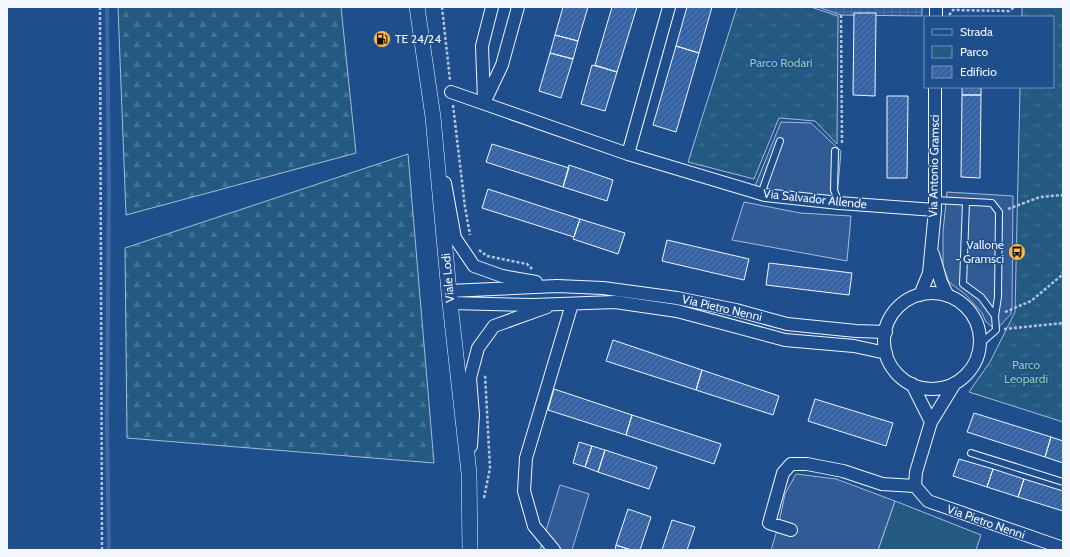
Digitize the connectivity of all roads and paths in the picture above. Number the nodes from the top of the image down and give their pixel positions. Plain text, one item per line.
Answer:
1 (100, 7) edge
2 (417, 7) edge
3 (492, 7) edge
4 (518, 7) edge
5 (669, 7) edge
6 (1015, 7) edge
7 (936, 13) edge
8 (841, 15) dead end
9 (935, 88) edge
10 (451, 92) dead end
11 (484, 103) junction
12 (433, 117) junction
13 (780, 141) dead end
14 (835, 151) joint
15 (628, 154) junction
16 (761, 194) junction
17 (1063, 195) edge
18 (966, 202) junction
19 (840, 203) junction
20 (935, 205) junction
21 (999, 212) junction
22 (931, 246) junction
23 (1063, 272) edge
24 (557, 286) junction
25 (920, 295) junction
26 (948, 296) junction
27 (450, 297) junction
28 (555, 304) junction
29 (572, 304) junction
30 (996, 316) junction
31 (1063, 324) edge
32 (996, 330) junction
33 (886, 332) junction
34 (980, 344) junction
35 (886, 353) junction
36 (955, 383) junction
37 (912, 384) junction
38 (931, 422) junction
39 (970, 453) dead end
40 (469, 473) junction
41 (1063, 482) edge
42 (915, 486) junction
43 (792, 530) dead end
44 (1034, 544) edge
45 (1063, 548) edge
46 (102, 550) edge
47 (470, 550) edge
48 (554, 550) edge

1 - 46 path
2 - 12 street, Viale Lodi
3 - 11 street
4 - 11 street
5 - 15 street
6 - 7 path
8 - 14 path
9 - 20 street, Via Antonio Gramsci
10 - 11 street, Via Salvador Allende
11 - 15 street, Via Salvador Allende
12 - 24 street, Via Pietro Nenni
12 - 27 street, Viale Lodi
13 - 16 lane
14 - 19 lane
15 - 16 street, Via Salvador Allende
16 - 19 street, Via Salvador Allende
17 - 21 path
18 - 20 lane
18 - 21 lane
18 - 30 lane
19 - 20 street, Via Salvador Allende
20 - 22 street, Via Antonio Gramsci
21 - 30 lane
22 - 25 street, Via Antonio Gramsci
22 - 26 street, Via Antonio Gramsci
23 - 30 path
24 - 27 street, Via Pietro Nenni
24 - 33 street, Via Pietro Nenni
25 - 26 street
25 - 33 street
26 - 34 street
27 - 28 street, Via Pietro Nenni
27 - 40 street, Viale Lodi
28 - 29 street, Via Pietro Nenni
28 - 40 street, Via Pietro Nenni
29 - 35 street, Via Pietro Nenni
29 - 48 street
30 - 32 lane
31 - 32 path
32 - 34 lane
33 - 35 street
34 - 36 street
35 - 37 street
36 - 37 street
36 - 38 street
37 - 38 street
38 - 42 street
39 - 41 lane
40 - 47 street, Viale Lodi
42 - 43 street
42 - 44 street, Via Pietro Nenni
44 - 45 street, Via Pietro Nenni

